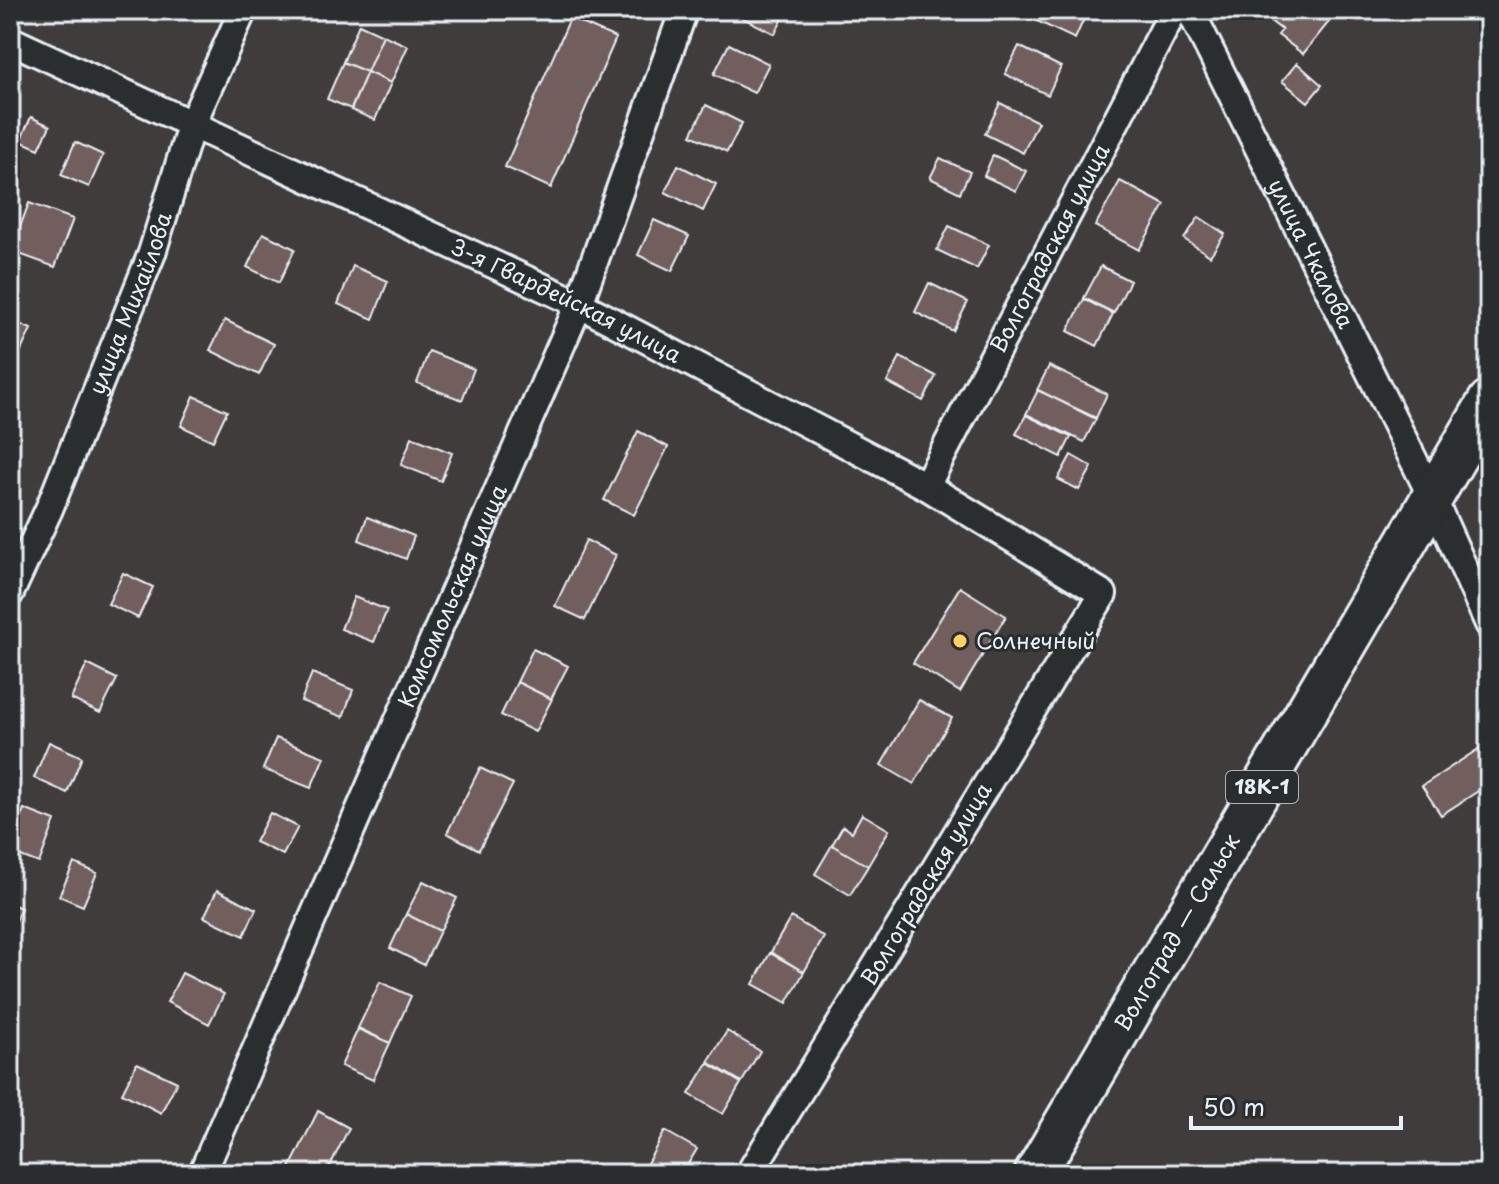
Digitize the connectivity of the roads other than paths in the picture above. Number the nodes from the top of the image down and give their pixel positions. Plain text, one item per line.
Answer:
1 (243, 10) edge
2 (684, 10) edge
3 (1174, 10) edge
4 (1190, 10) edge
5 (10, 40) edge
6 (191, 126) junction
7 (579, 304) junction
8 (1489, 401) edge
9 (926, 486) junction
10 (1432, 497) junction
11 (10, 593) edge
12 (1103, 594) joint
13 (1489, 624) edge
14 (202, 1174) edge
15 (749, 1174) edge
16 (1035, 1174) edge

1 - 6 street, улица Михайлова
2 - 7 street, Комсомольская улица
3 - 9 street, Волгоградская улица
4 - 10 street, улица Чкалова
5 - 6 street, 3-я Гвардейская улица
6 - 7 street, 3-я Гвардейская улица
6 - 11 street, улица Михайлова
7 - 9 street, 3-я Гвардейская улица
7 - 14 street, Комсомольская улица
8 - 10 main road, Волгоград — Сальск / 18К-1
9 - 12 street, 3-я Гвардейская улица
10 - 13 street, улица Чкалова
10 - 16 main road, Волгоград — Сальск / 18К-1
12 - 15 street, Волгоградская улица

